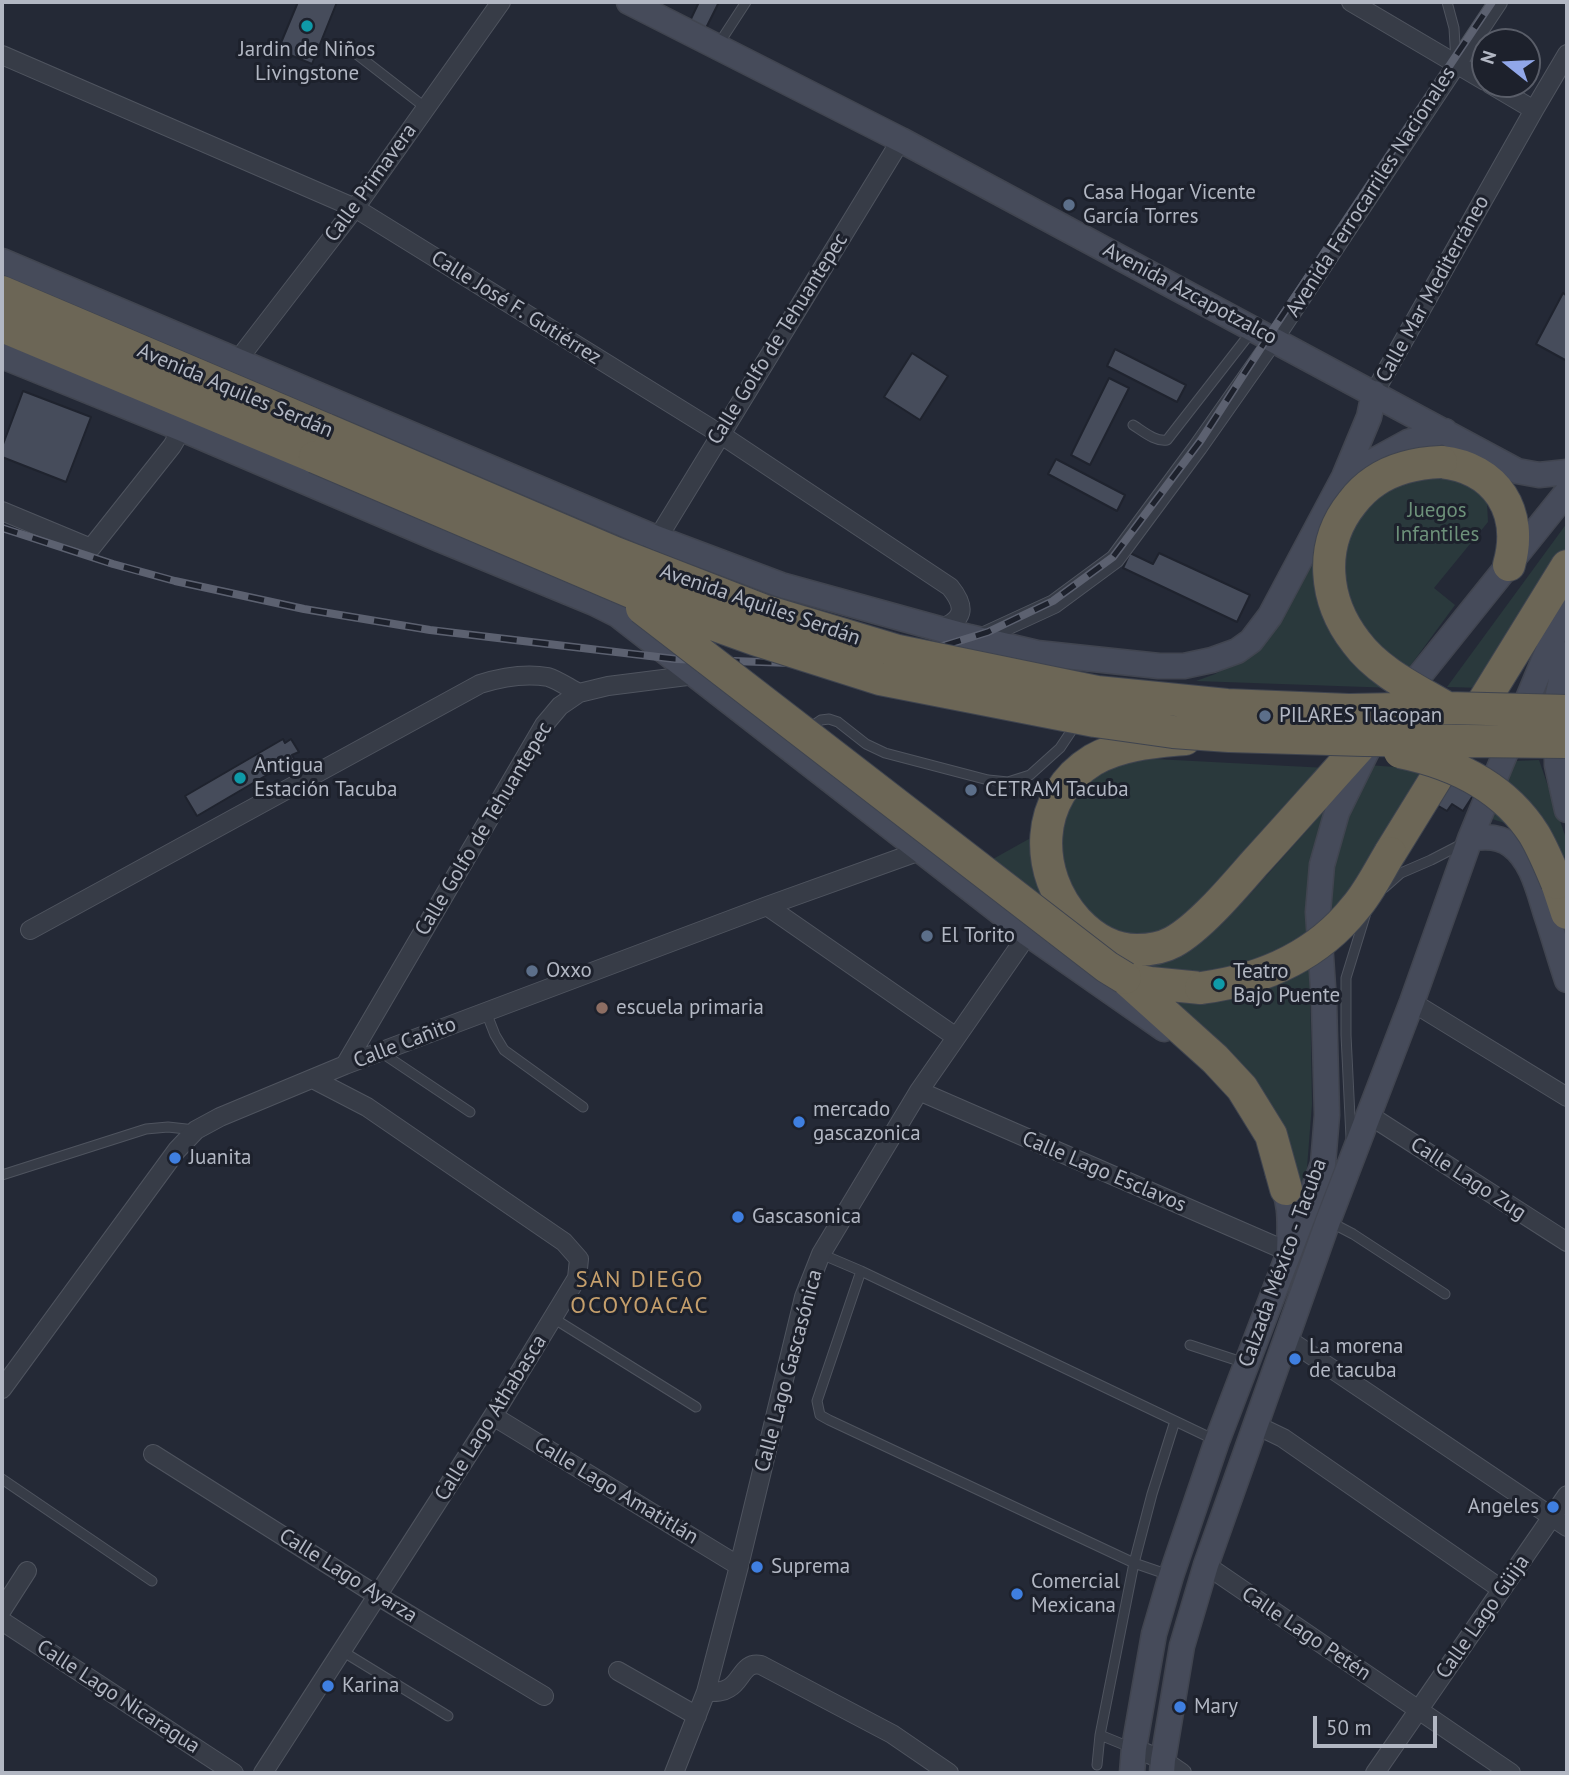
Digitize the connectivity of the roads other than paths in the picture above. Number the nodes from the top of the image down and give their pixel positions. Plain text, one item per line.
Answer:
1 (501, 2) edge
2 (629, 2) edge
3 (746, 2) edge
4 (1351, 2) edge
5 (1447, 2) edge
6 (1498, 2) edge
7 (717, 46) junction
8 (355, 53) dead end
9 (1567, 54) edge
10 (2, 55) edge
11 (1456, 64) junction
12 (1471, 73) edge
13 (1514, 98) edge
14 (426, 108) junction
15 (1534, 110) junction
16 (901, 140) junction
17 (355, 208) junction
18 (2, 261) edge
19 (7, 293) edge
20 (2, 326) edge
21 (1264, 334) junction
22 (2, 356) edge
23 (237, 361) junction
24 (1374, 393) junction
25 (1133, 425) dead end
26 (182, 429) junction
27 (1445, 431) junction
28 (720, 434) junction
29 (321, 443) junction
30 (1567, 472) edge
31 (1343, 477) junction
32 (1567, 492) edge
33 (2, 511) edge
34 (656, 538) junction
35 (1509, 565) junction
36 (1567, 566) edge
37 (743, 570) junction
38 (605, 579) junction
39 (1567, 604) edge
40 (618, 614) junction
41 (939, 629) junction
42 (978, 639) junction
43 (1251, 641) joint
44 (1567, 654) edge
45 (695, 675) junction
46 (1088, 683) dead end
47 (579, 693) junction
48 (1447, 708) junction
49 (1567, 711) edge
50 (1383, 720) junction
51 (1228, 736) junction
52 (1337, 739) junction
53 (1567, 742) edge
54 (787, 747) junction
55 (1567, 810) edge
56 (1470, 839) junction
57 (920, 851) junction
58 (1567, 864) edge
59 (1533, 876) junction
60 (767, 906) junction
61 (1567, 913) edge
62 (30, 930) dead end
63 (1028, 934) junction
64 (1125, 978) junction
65 (1567, 979) edge
66 (1412, 1002) junction
67 (486, 1012) junction
68 (956, 1037) junction
69 (380, 1052) junction
70 (345, 1065) junction
71 (313, 1079) junction
72 (919, 1091) junction
73 (1567, 1097) edge
74 (583, 1107) dead end
75 (470, 1112) dead end
76 (1369, 1115) junction
77 (196, 1130) junction
78 (1352, 1158) junction
79 (2, 1175) edge
80 (1286, 1189) junction
81 (1328, 1221) junction
82 (1567, 1242) edge
83 (1289, 1252) junction
84 (821, 1254) junction
85 (861, 1271) junction
86 (1446, 1294) dead end
87 (553, 1318) junction
88 (1286, 1338) junction
89 (1190, 1345) dead end
90 (1246, 1364) junction
91 (2, 1389) edge
92 (696, 1407) dead end
93 (494, 1416) junction
94 (1175, 1421) junction
95 (1256, 1425) junction
96 (1217, 1441) junction
97 (153, 1454) dead end
98 (2, 1479) edge
99 (1567, 1495) edge
100 (1560, 1522) edge
101 (1134, 1563) junction
102 (1206, 1565) junction
103 (739, 1566) junction
104 (27, 1571) dead end
105 (1171, 1576) junction
106 (152, 1581) dead end
107 (1501, 1589) junction
108 (378, 1595) junction
109 (2, 1610) edge
110 (2, 1621) edge
111 (342, 1651) junction
112 (618, 1671) dead end
113 (706, 1692) junction
114 (544, 1696) dead end
115 (1418, 1711) junction
116 (448, 1716) dead end
117 (697, 1716) junction
118 (1100, 1735) junction
119 (1134, 1748) junction
120 (1097, 1765) dead end
121 (1169, 1769) edge
122 (681, 1770) edge
123 (234, 1773) edge
124 (263, 1773) edge
125 (949, 1773) edge
126 (1132, 1773) edge
127 (1375, 1773) edge
128 (1511, 1773) edge

1 - 14 street, Calle Primavera
2 - 7 street, Avenida Azcapotzalco
3 - 7 lane
4 - 11 street
5 - 11 lane
6 - 11 street, Avenida Ferrocarriles Nacionales
7 - 16 street, Avenida Azcapotzalco
8 - 14 lane
9 - 15 street, Calle Mar Mediterráneo
10 - 17 street, Calle José F. Gutiérrez
11 - 12 street
11 - 21 street, Avenida Ferrocarriles Nacionales
13 - 15 street
14 - 17 street, Calle Primavera
15 - 24 street, Calle Mar Mediterráneo
16 - 21 street, Avenida Azcapotzalco
16 - 28 street, Calle Golfo de Tehuantepec
17 - 23 street, Calle Primavera
17 - 28 street, Calle José F. Gutiérrez
18 - 23 street, Avenida Aquiles Serdán
19 - 29 highway, Avenida Aquiles Serdán
20 - 29 highway, Avenida Aquiles Serdán
21 - 24 street, Avenida Azcapotzalco
21 - 25 lane
21 - 42 street, Avenida Ferrocarriles Nacionales
22 - 26 street
23 - 34 street, Avenida Aquiles Serdán
24 - 27 street, Avenida Azcapotzalco
24 - 31 street, Calle Mar Mediterráneo
26 - 33 street
26 - 40 street
27 - 30 street, Avenida Azcapotzalco
27 - 31 street
28 - 34 street, Calle Golfo de Tehuantepec
28 - 41 street, Calle José F. Gutiérrez
29 - 38 highway, Avenida Aquiles Serdán, bridge
29 - 48 highway, Avenida Aquiles Serdán, bridge
31 - 43 street, Calle Mar Mediterráneo
32 - 35 street, Calzada México - Tacuba
34 - 37 street, Avenida Aquiles Serdán
34 - 40 street, Calle Golfo de Tehuantepec
35 - 48 highway, bridge
35 - 50 street, Calzada México - Tacuba
36 - 64 highway, bridge
37 - 41 street, Avenida Aquiles Serdán
37 - 45 street
38 - 51 highway, Avenida Aquiles Serdán, bridge
38 - 64 highway, bridge
39 - 56 street, Calzada México - Tacuba
40 - 45 street
41 - 42 street, Avenida Aquiles Serdán
42 - 43 street, Avenida Aquiles Serdán
44 - 55 street
45 - 47 street, Calle Golfo de Tehuantepec
45 - 54 street
46 - 54 lane
47 - 62 street
47 - 70 street, Calle Golfo de Tehuantepec
48 - 49 highway, Avenida Aquiles Serdán, bridge
50 - 51 highway, bridge
50 - 83 street, Calzada México - Tacuba
51 - 52 highway, Avenida Aquiles Serdán, bridge
52 - 53 highway, Avenida Aquiles Serdán, bridge
52 - 61 highway, bridge
54 - 57 street
56 - 59 street
56 - 66 street, Calzada México - Tacuba
56 - 78 lane
57 - 60 street, Calle Cañito
57 - 63 street
58 - 59 street
59 - 65 street
60 - 67 street, Calle Cañito
60 - 68 street
63 - 68 street, Calle Lago Gascasónica
63 - 80 street
64 - 80 highway
66 - 73 street
66 - 76 street, Calzada México - Tacuba
67 - 69 street, Calle Cañito
67 - 74 lane
68 - 72 street, Calle Lago Gascasónica
69 - 70 street, Calle Cañito
69 - 75 lane
70 - 71 street, Calle Cañito
71 - 77 street, Calle Cañito
71 - 87 street, Calle Lago Athabasca
72 - 83 street, Calle Lago Esclavos
72 - 84 street, Calle Lago Gascasónica
76 - 78 street, Calzada México - Tacuba
76 - 82 street, Calle Lago Zug
77 - 79 lane
77 - 91 street, Calle Cañito
78 - 81 street, Calzada México - Tacuba
80 - 83 street
81 - 86 lane
81 - 88 street, Calzada México - Tacuba
83 - 90 street, Calzada México - Tacuba
84 - 85 lane
84 - 103 street, Calle Lago Gascasónica
85 - 94 lane
85 - 101 lane
87 - 92 lane
87 - 93 street, Calle Lago Athabasca
88 - 95 street, Calzada México - Tacuba
88 - 100 street
89 - 90 lane
90 - 96 street, Calzada México - Tacuba
93 - 103 street, Calle Lago Amatitlán
93 - 108 street, Calle Lago Athabasca
94 - 96 lane
94 - 101 lane
95 - 102 street, Calzada México - Tacuba
95 - 107 street
96 - 105 street, Calzada México - Tacuba
97 - 108 street, Calle Lago Ayarza
98 - 106 lane
99 - 100 street, Calle Lago Güija
100 - 107 street, Calle Lago Güija
101 - 105 lane
101 - 118 lane
102 - 115 street, Calle Lago Petén
102 - 121 street, Calzada México - Tacuba
103 - 113 street, Calle Lago Gascasónica
104 - 109 street
105 - 119 street, Calzada México - Tacuba
107 - 115 street, Calle Lago Güija
108 - 111 street, Calle Lago Athabasca
108 - 114 street, Calle Lago Ayarza
110 - 123 street, Calle Lago Nicaragua
111 - 116 lane
111 - 124 street, Calle Lago Athabasca
112 - 117 street
113 - 117 street, Calle Lago Gascasónica
113 - 125 street
115 - 127 street, Calle Lago Güija
115 - 128 street, Calle Lago Petén
117 - 122 street, Calle Lago Gascasónica
118 - 119 lane
118 - 120 lane
119 - 121 street
119 - 126 street, Calzada México - Tacuba

